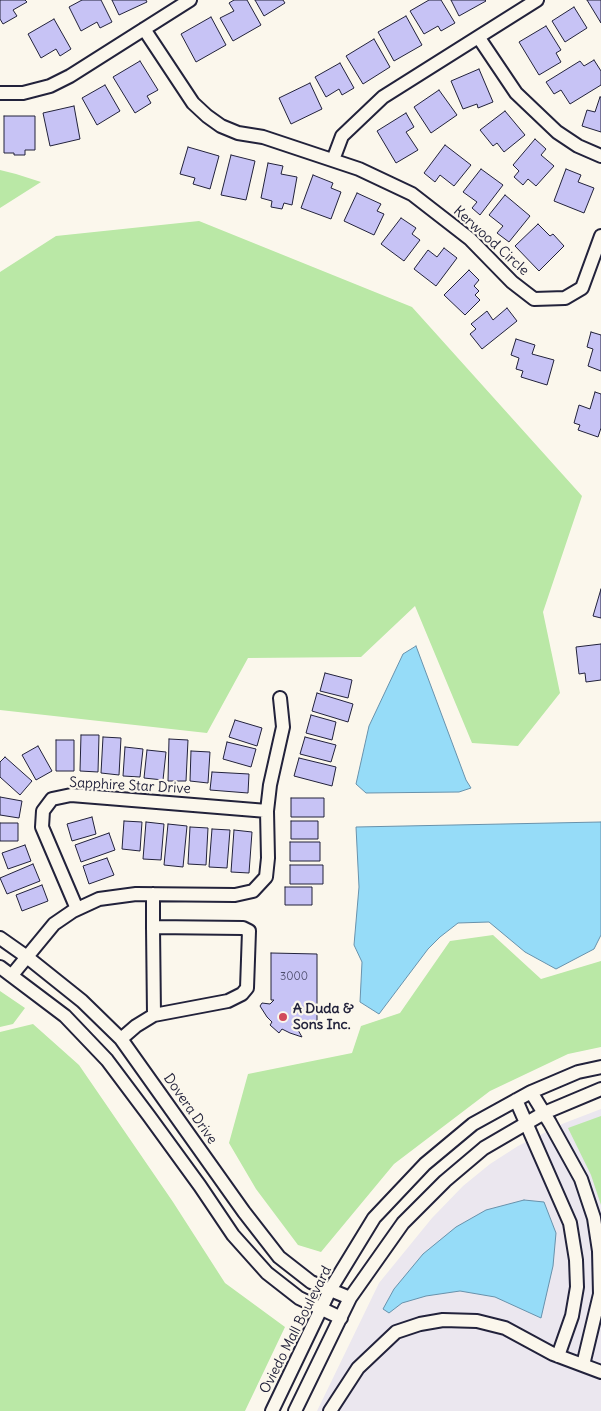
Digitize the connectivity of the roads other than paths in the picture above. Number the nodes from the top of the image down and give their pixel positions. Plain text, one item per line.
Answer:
1 (190, 0) edge
2 (537, 0) edge
3 (144, 29) junction
4 (479, 38) junction
5 (0, 93) edge
6 (601, 156) edge
7 (332, 160) junction
8 (601, 236) edge
9 (280, 698) dead end
10 (267, 811) junction
11 (153, 894) junction
12 (78, 909) junction
13 (153, 926) junction
14 (0, 938) edge
15 (27, 957) junction
16 (0, 967) edge
17 (12, 976) junction
18 (154, 1015) junction
19 (121, 1039) junction
20 (601, 1067) edge
21 (601, 1089) edge
22 (531, 1092) junction
23 (516, 1100) junction
24 (544, 1113) junction
25 (526, 1123) junction
26 (330, 1290) junction
27 (350, 1298) junction
28 (322, 1309) junction
29 (341, 1318) junction
30 (558, 1356) junction
31 (583, 1365) junction
32 (601, 1372) edge
33 (272, 1411) edge
34 (295, 1411) edge
35 (330, 1411) edge

1 - 3 street
2 - 4 street
3 - 5 street
3 - 7 street, Kerwood Circle
4 - 6 street
4 - 7 street
7 - 8 street, Kerwood Circle
9 - 10 street
10 - 11 street
10 - 12 street, Sapphire Star Drive
11 - 12 street
11 - 13 street
12 - 15 street
13 - 18 street
13 - 18 street
14 - 15 street, Dovera Drive
15 - 17 street
15 - 19 street, Dovera Drive
16 - 17 street
17 - 28 street
18 - 19 street
19 - 26 street, Dovera Drive
20 - 22 street, Oviedo Mall Boulevard
21 - 24 street
22 - 23 street, Oviedo Mall Boulevard
22 - 24 street
23 - 25 street
23 - 26 street, Oviedo Mall Boulevard
24 - 25 street
24 - 31 street
25 - 27 street
25 - 30 street
26 - 27 street, Dovera Drive
26 - 28 street, Oviedo Mall Boulevard
27 - 29 street
28 - 29 street
28 - 33 street, Oviedo Mall Boulevard
29 - 34 street
30 - 31 street
30 - 35 street
31 - 32 street

